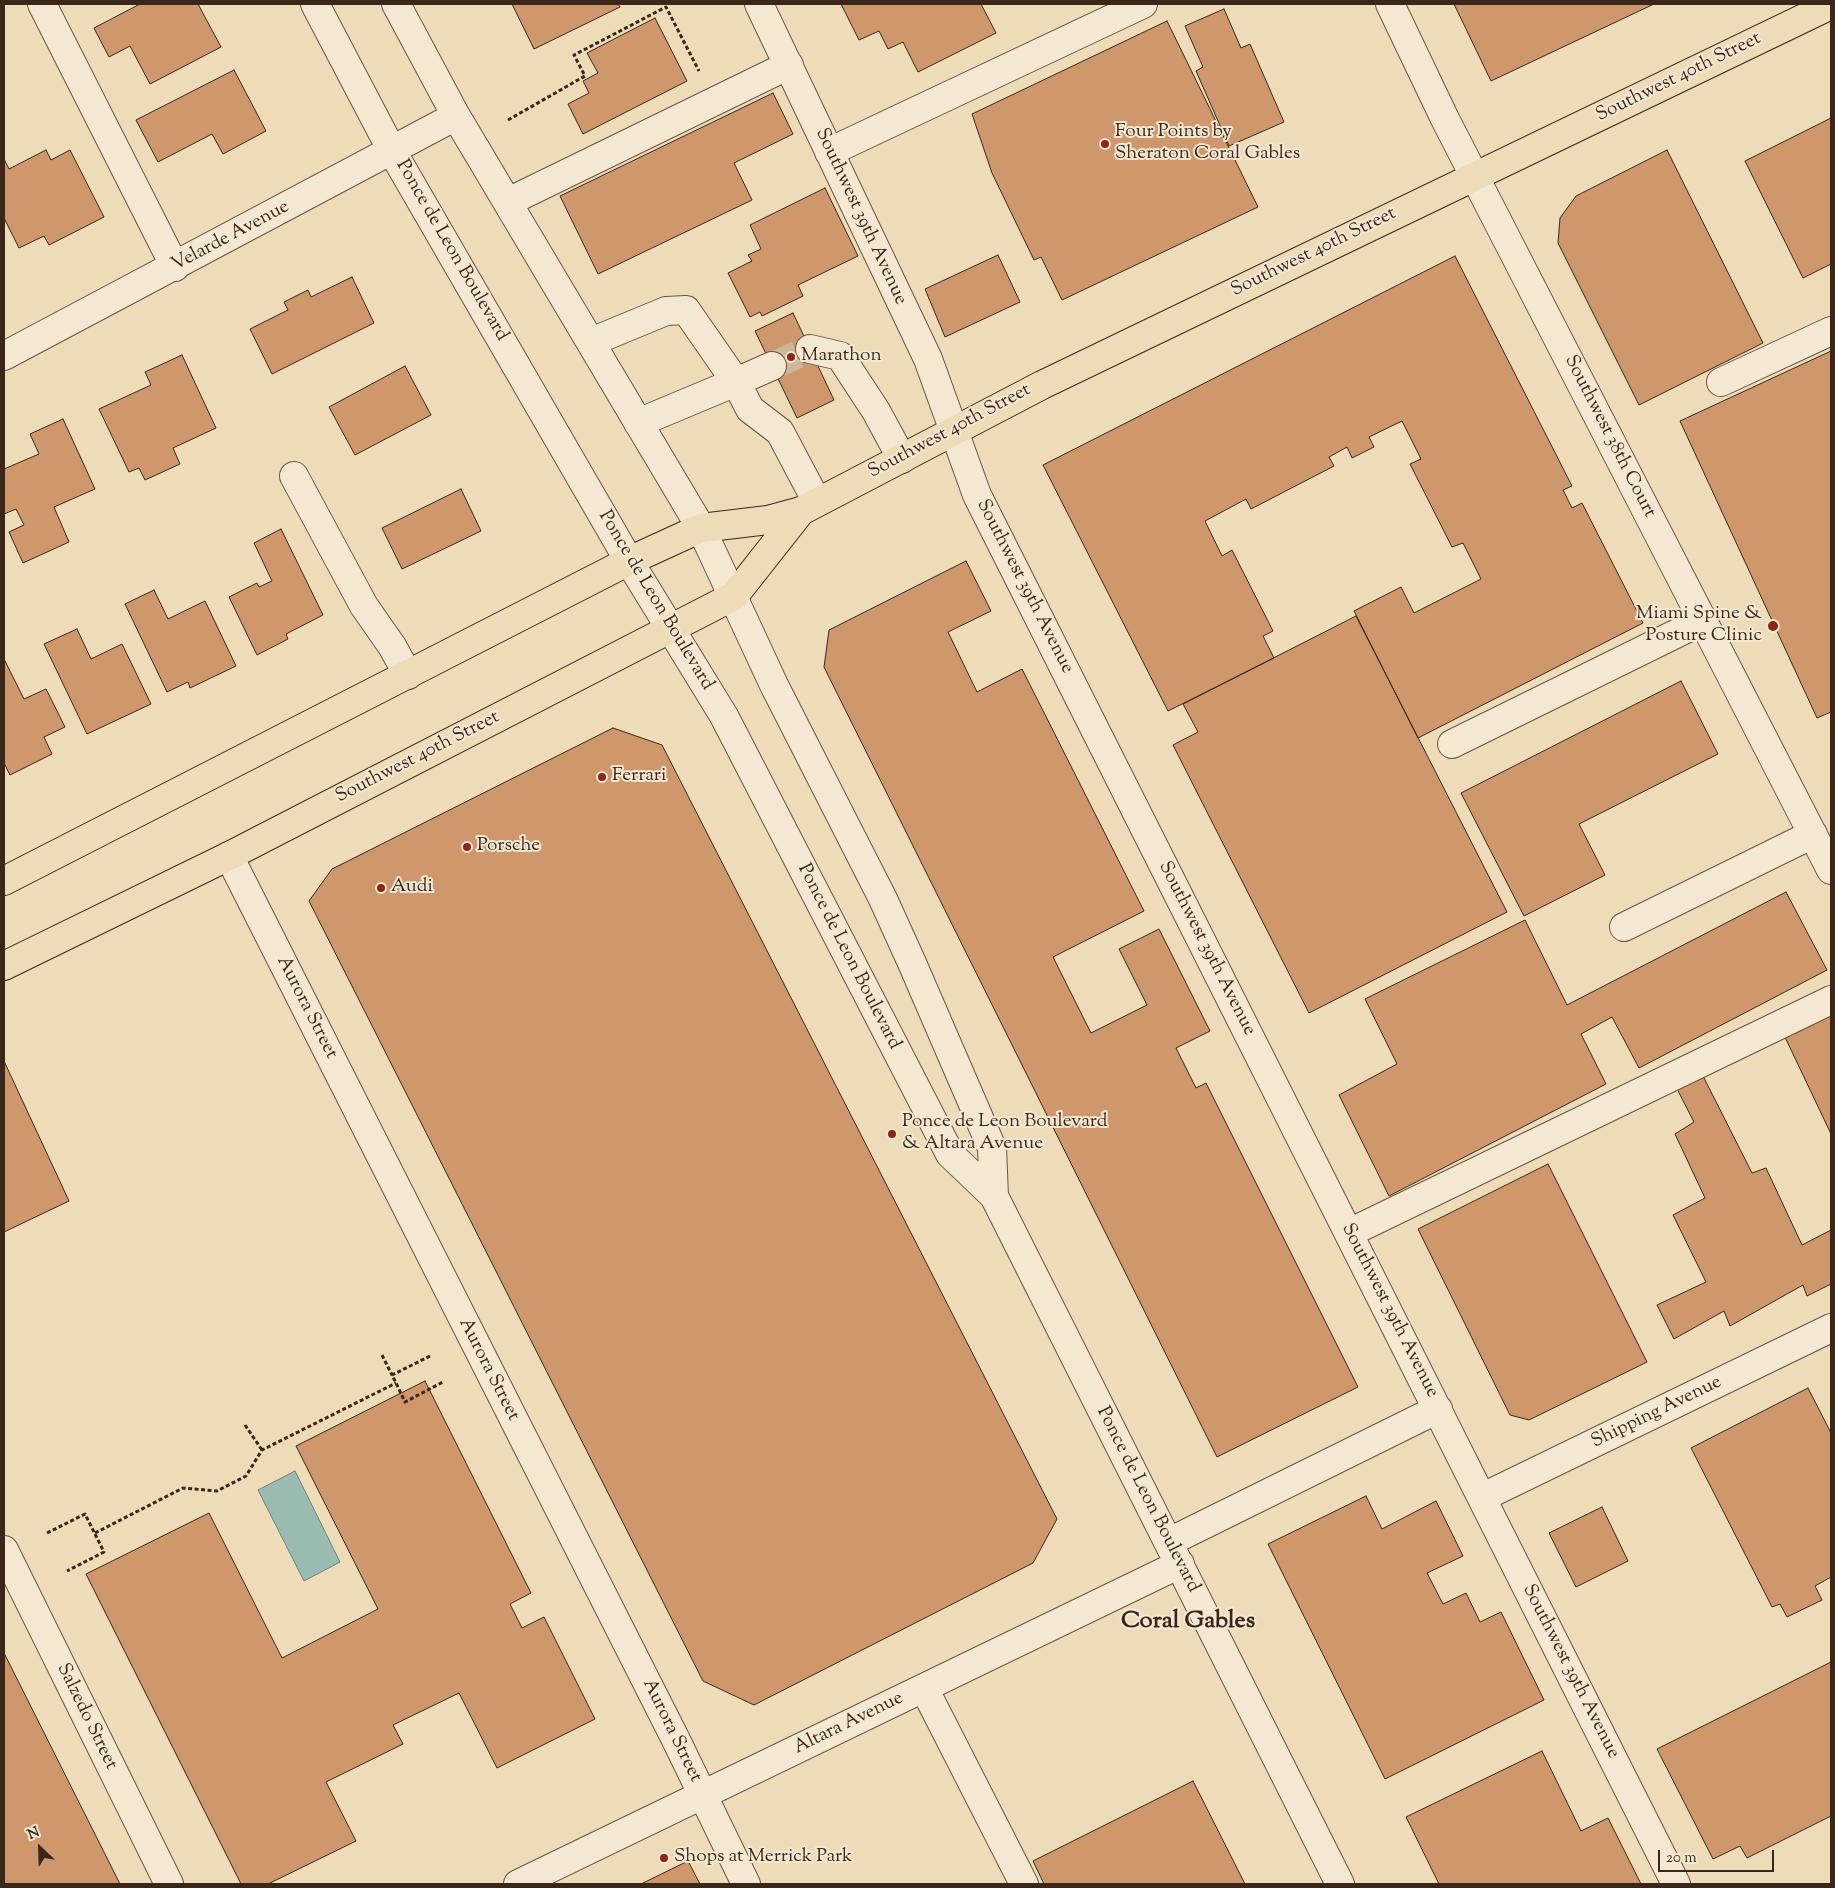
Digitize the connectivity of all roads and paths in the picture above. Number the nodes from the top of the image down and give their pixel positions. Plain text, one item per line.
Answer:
1 (42, 4) edge
2 (315, 4) edge
3 (396, 4) edge
4 (758, 4) edge
5 (1143, 4) edge
6 (1390, 4) edge
7 (1831, 5) edge
8 (789, 65) junction
9 (701, 75) dead end
10 (456, 116) junction
11 (508, 120) dead end
12 (392, 151) junction
13 (828, 152) junction
14 (1474, 176) junction
15 (508, 202) junction
16 (175, 267) junction
17 (1831, 331) edge
18 (591, 342) junction
19 (810, 349) tunnel mouth
20 (4, 356) edge
21 (772, 366) tunnel mouth
22 (736, 382) junction
23 (1721, 382) dead end
24 (638, 423) junction
25 (955, 430) junction
26 (902, 459) junction
27 (294, 476) dead end
28 (809, 507) junction
29 (701, 528) junction
30 (630, 561) junction
31 (734, 596) junction
32 (1704, 620) junction
33 (671, 628) junction
34 (408, 674) junction
35 (1452, 744) dead end
36 (1813, 834) junction
37 (229, 856) junction
38 (1831, 870) edge
39 (4, 881) edge
40 (1624, 927) dead end
41 (4, 966) edge
42 (1831, 1000) edge
43 (994, 1196) junction
44 (1349, 1232) junction
45 (1831, 1328) edge
46 (382, 1355) dead end
47 (430, 1356) dead end
48 (392, 1376) junction
49 (443, 1382) dead end
50 (396, 1383) junction
51 (1438, 1408) junction
52 (245, 1425) dead end
53 (262, 1450) junction
54 (1483, 1498) junction
55 (47, 1533) dead end
56 (95, 1533) junction
57 (1174, 1553) junction
58 (6, 1561) edge
59 (67, 1571) dead end
60 (924, 1688) junction
61 (701, 1794) junction
62 (169, 1884) edge
63 (518, 1884) edge
64 (746, 1884) edge
65 (1024, 1884) edge
66 (1340, 1884) edge
67 (1676, 1884) edge

1 - 16 street
2 - 12 street, Ponce de Leon Boulevard
3 - 10 street, Ponce de Leon Boulevard
4 - 8 street, Southwest 39th Avenue
5 - 13 street
6 - 14 street, Southwest 38th Court
7 - 14 main road, Southwest 40th Street
8 - 13 street, Southwest 39th Avenue
8 - 15 street
9 - 11 path
10 - 12 street, Velarde Avenue
10 - 15 street, Ponce de Leon Boulevard
12 - 16 street, Velarde Avenue
12 - 30 street, Ponce de Leon Boulevard
13 - 25 street, Southwest 39th Avenue
14 - 25 main road, Southwest 40th Street
14 - 32 street, Southwest 38th Court
15 - 18 street, Ponce de Leon Boulevard
16 - 20 street, Velarde Avenue
17 - 23 street
18 - 22 street
18 - 24 street, Ponce de Leon Boulevard
19 - 26 street
21 - 22 street
22 - 24 street
22 - 28 street
24 - 29 street, Ponce de Leon Boulevard
25 - 26 main road, Southwest 40th Street
25 - 44 street, Southwest 39th Avenue
26 - 28 main road, Southwest 40th Street
27 - 34 street
28 - 29 main road, Southwest 40th Street
28 - 31 main road, Southwest 40th Street
29 - 30 main road, Southwest 40th Street
29 - 31 street, Ponce de Leon Boulevard
30 - 33 street, Ponce de Leon Boulevard
30 - 34 main road, Southwest 40th Street
31 - 33 main road, Southwest 40th Street
31 - 43 street, Ponce de Leon Boulevard
32 - 35 street
32 - 36 street, Southwest 38th Court
33 - 37 main road, Southwest 40th Street
33 - 43 street, Ponce de Leon Boulevard
34 - 39 main road, Southwest 40th Street
36 - 38 street, Southwest 38th Court
36 - 40 street
37 - 41 main road, Southwest 40th Street
37 - 61 street, Aurora Street
42 - 44 street
43 - 57 street, Ponce de Leon Boulevard
44 - 51 street, Southwest 39th Avenue
45 - 54 street, Shipping Avenue
46 - 48 path
47 - 48 path
48 - 50 path
49 - 50 path
50 - 53 path
51 - 54 street, Southwest 39th Avenue
51 - 57 street, Altara Avenue
52 - 53 path
53 - 56 path
54 - 67 street, Southwest 39th Avenue
55 - 56 path
56 - 59 path
57 - 60 street, Altara Avenue
57 - 66 street, Ponce de Leon Boulevard
58 - 62 street, Salzedo Street
60 - 61 street, Altara Avenue
60 - 65 street
61 - 63 street, Altara Avenue
61 - 64 street, Aurora Street

